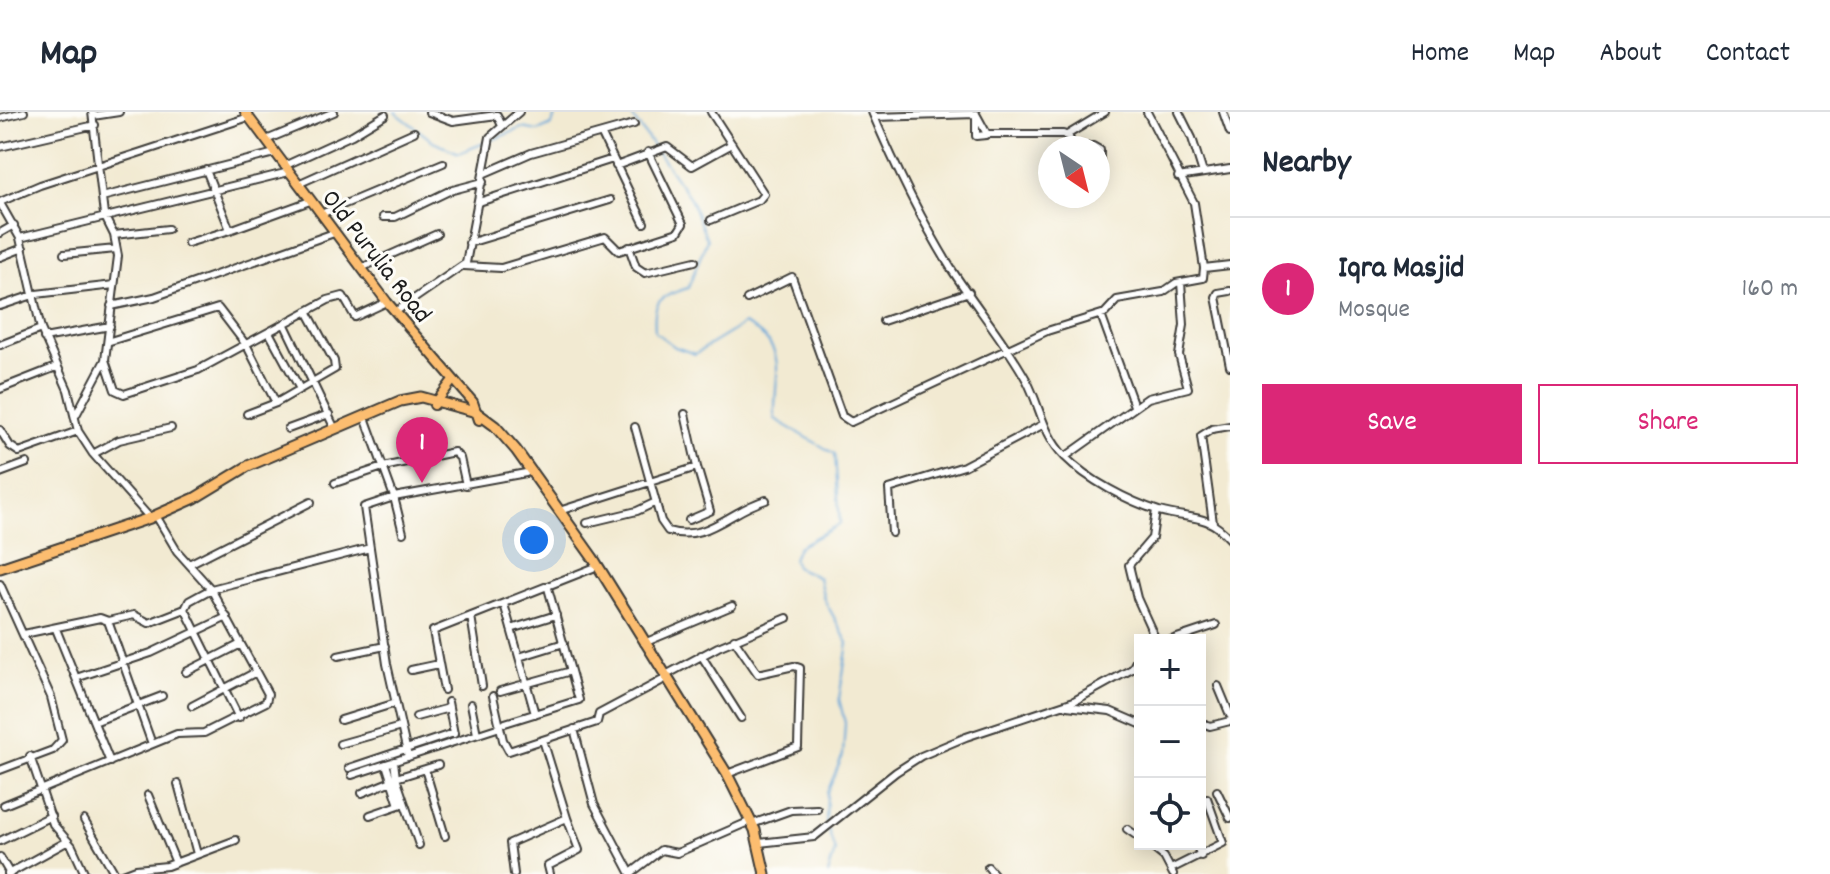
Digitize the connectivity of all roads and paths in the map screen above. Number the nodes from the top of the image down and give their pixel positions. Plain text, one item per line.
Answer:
1 (24, 112) edge
2 (119, 112) edge
3 (334, 112) edge
4 (429, 112) edge
5 (453, 112) edge
6 (519, 112) edge
7 (711, 112) edge
8 (1105, 112) edge
9 (1147, 112) edge
10 (1179, 112) edge
11 (1223, 112) edge
12 (92, 114) edge
13 (874, 114) edge
14 (247, 115) edge
15 (385, 115) dead end
16 (0, 118) edge
17 (453, 121) junction
18 (634, 124) dead end
19 (95, 125) junction
20 (502, 126) junction
21 (414, 132) dead end
22 (1230, 132) edge
23 (602, 135) junction
24 (1067, 135) joint
25 (266, 140) junction
26 (732, 144) junction
27 (0, 147) edge
28 (651, 151) junction
29 (275, 153) junction
30 (614, 162) junction
31 (443, 163) dead end
32 (99, 167) junction
33 (287, 169) junction
34 (1230, 169) edge
35 (206, 170) junction
36 (485, 173) junction
37 (1203, 173) junction
38 (1178, 177) junction
39 (483, 182) junction
40 (298, 184) junction
41 (214, 192) junction
42 (102, 197) junction
43 (610, 200) dead end
44 (310, 201) junction
45 (479, 202) junction
46 (0, 203) edge
47 (320, 214) junction
48 (104, 215) junction
49 (383, 217) dead end
50 (711, 220) dead end
51 (644, 223) dead end
52 (14, 225) junction
53 (168, 229) dead end
54 (230, 230) junction
55 (0, 233) edge
56 (334, 233) junction
57 (437, 234) dead end
58 (114, 235) junction
59 (20, 238) junction
60 (188, 243) dead end
61 (469, 243) junction
62 (629, 247) junction
63 (23, 248) junction
64 (116, 249) junction
65 (64, 254) dead end
66 (0, 257) edge
67 (695, 261) dead end
68 (1230, 265) edge
69 (464, 266) junction
70 (361, 268) junction
71 (1204, 268) junction
72 (1181, 282) junction
73 (114, 285) junction
74 (1230, 291) edge
75 (969, 292) junction
76 (36, 294) junction
77 (747, 299) dead end
78 (387, 302) junction
79 (0, 306) edge
80 (111, 306) junction
81 (307, 311) junction
82 (395, 312) junction
83 (1101, 315) junction
84 (1230, 315) edge
85 (1218, 316) junction
86 (883, 321) dead end
87 (285, 325) junction
88 (110, 326) junction
89 (41, 329) junction
90 (270, 334) junction
91 (44, 338) junction
92 (110, 341) junction
93 (0, 345) edge
94 (247, 346) junction
95 (1007, 350) junction
96 (105, 360) junction
97 (1230, 366) edge
98 (56, 367) junction
99 (453, 380) junction
100 (315, 382) junction
101 (0, 389) edge
102 (300, 389) junction
103 (435, 402) junction
104 (276, 403) junction
105 (1134, 406) junction
106 (247, 414) dead end
107 (329, 414) junction
108 (685, 414) dead end
109 (76, 415) junction
110 (478, 416) junction
111 (366, 420) junction
112 (1044, 424) junction
113 (1230, 426) edge
114 (635, 427) dead end
115 (171, 428) dead end
116 (288, 429) dead end
117 (335, 429) junction
118 (0, 430) edge
119 (78, 431) junction
120 (93, 454) junction
121 (1065, 457) junction
122 (27, 463) dead end
123 (383, 467) junction
124 (697, 467) junction
125 (0, 473) edge
126 (526, 473) junction
127 (651, 482) junction
128 (335, 483) dead end
129 (466, 485) junction
130 (394, 497) junction
131 (766, 500) dead end
132 (311, 502) dead end
133 (656, 502) junction
134 (1156, 510) junction
135 (559, 511) junction
136 (154, 519) junction
137 (689, 520) dead end
138 (587, 523) dead end
139 (1213, 523) junction
140 (403, 533) dead end
141 (892, 533) dead end
142 (1230, 539) edge
143 (370, 548) junction
144 (189, 564) junction
145 (593, 568) junction
146 (0, 570) edge
147 (0, 584) edge
148 (548, 588) junction
149 (211, 589) junction
150 (504, 604) junction
151 (732, 606) dead end
152 (185, 609) junction
153 (556, 615) junction
154 (471, 616) junction
155 (227, 617) junction
156 (787, 618) dead end
157 (108, 621) junction
158 (1216, 625) dead end
159 (56, 629) junction
160 (511, 629) junction
161 (196, 633) junction
162 (24, 634) junction
163 (1153, 634) edge
164 (1189, 634) edge
165 (734, 639) junction
166 (564, 643) junction
167 (644, 643) junction
168 (241, 644) junction
169 (385, 646) junction
170 (701, 655) junction
171 (338, 656) dead end
172 (519, 657) junction
173 (211, 661) junction
174 (123, 663) junction
175 (439, 664) junction
176 (1134, 665) edge
177 (411, 670) dead end
178 (571, 671) junction
179 (186, 672) dead end
180 (256, 672) junction
181 (76, 678) junction
182 (663, 678) junction
183 (526, 684) junction
184 (482, 686) dead end
185 (1218, 686) dead end
186 (224, 688) junction
187 (444, 690) dead end
188 (500, 691) dead end
189 (162, 696) dead end
190 (493, 696) dead end
191 (396, 703) junction
192 (471, 704) dead end
193 (138, 705) junction
194 (192, 706) dead end
195 (1063, 706) junction
196 (535, 714) junction
197 (1230, 715) edge
198 (416, 717) dead end
199 (239, 718) junction
200 (741, 718) dead end
201 (341, 720) dead end
202 (1134, 721) edge
203 (1230, 721) edge
204 (94, 722) junction
205 (1206, 724) edge
206 (502, 725) junction
207 (401, 727) junction
208 (574, 729) junction
209 (477, 734) junction
210 (454, 737) junction
211 (543, 740) junction
212 (152, 744) junction
213 (340, 744) dead end
214 (407, 753) junction
215 (30, 756) junction
216 (110, 762) junction
217 (390, 763) junction
218 (438, 765) dead end
219 (425, 769) junction
220 (0, 770) edge
221 (727, 774) junction
222 (394, 780) junction
223 (178, 784) dead end
224 (42, 791) junction
225 (1217, 791) dead end
226 (362, 793) dead end
227 (148, 795) dead end
228 (1207, 798) dead end
229 (402, 804) junction
230 (4, 805) dead end
231 (817, 809) dead end
232 (370, 815) dead end
233 (51, 816) junction
234 (567, 818) junction
235 (1230, 818) edge
236 (84, 820) dead end
237 (749, 824) junction
238 (1127, 829) dead end
239 (1134, 834) edge
240 (445, 836) dead end
241 (236, 840) dead end
242 (0, 841) edge
243 (68, 841) junction
244 (759, 843) junction
245 (419, 845) dead end
246 (1155, 850) edge
247 (1198, 850) edge
248 (197, 854) junction
249 (1201, 856) junction
250 (0, 857) edge
251 (176, 863) junction
252 (988, 867) dead end
253 (1172, 872) edge
254 (631, 873) edge
255 (9, 874) edge
256 (83, 874) edge
257 (115, 874) edge
258 (123, 874) edge
259 (514, 874) edge
260 (550, 874) edge
261 (763, 874) edge
262 (994, 874) edge

1 - 16 street
2 - 12 street
3 - 25 street
4 - 17 street
5 - 17 street
6 - 20 street
7 - 26 street
8 - 24 street
9 - 38 street
10 - 37 street
11 - 22 street
12 - 19 street
13 - 24 street
13 - 75 street
14 - 25 main road, Old Purulia Road
14 - 32 street
15 - 33 street
17 - 20 street
18 - 23 street
19 - 27 street
19 - 32 street
20 - 36 street
21 - 40 street
23 - 30 street
23 - 36 street
25 - 29 main road, Old Purulia Road
26 - 28 street
26 - 50 street
28 - 30 street
28 - 62 street
29 - 33 main road, Old Purulia Road
29 - 35 street
30 - 45 street
30 - 51 street
31 - 47 street
32 - 42 street
32 - 46 street
33 - 40 main road, Old Purulia Road
33 - 41 street
34 - 37 street
35 - 41 street
35 - 42 street
36 - 39 street
37 - 38 street
38 - 71 street
39 - 45 street
39 - 49 street
40 - 44 main road, Old Purulia Road
41 - 48 street
41 - 54 street
42 - 48 street
43 - 61 street
44 - 47 main road, Old Purulia Road
44 - 54 street
45 - 61 street
46 - 52 street
47 - 56 main road, Old Purulia Road
48 - 58 street
48 - 59 street
52 - 55 street
52 - 59 street
53 - 58 street
54 - 60 street
56 - 70 main road, Old Purulia Road
56 - 80 street
57 - 70 street
58 - 64 street
59 - 63 street
61 - 69 street
62 - 67 street
62 - 69 street
63 - 66 street
63 - 76 street
64 - 65 street
64 - 73 street
68 - 71 street
69 - 82 street
70 - 78 main road, Old Purulia Road
71 - 72 street
72 - 83 street
72 - 105 street
73 - 76 street
73 - 80 street
74 - 85 street
75 - 86 street
75 - 95 street
76 - 79 street
76 - 89 street
77 - 95 street
78 - 81 street
78 - 82 main road, Old Purulia Road
80 - 88 street
81 - 87 street
81 - 100 street
82 - 99 main road, Old Purulia Road
83 - 95 street
83 - 105 street
84 - 85 street
85 - 97 street
87 - 90 street
87 - 100 street
88 - 91 street
88 - 92 street
89 - 91 street
89 - 93 street
90 - 94 street
90 - 102 street
91 - 98 street
92 - 94 street
92 - 96 street
94 - 96 street
94 - 104 street
95 - 112 street
96 - 109 street
98 - 101 street
98 - 109 street
99 - 103 main road
99 - 110 main road, Old Purulia Road
100 - 102 street
100 - 107 street
102 - 104 street
103 - 110 highway
103 - 111 highway
103 - 117 highway
104 - 106 street
105 - 121 street
107 - 116 street
107 - 117 street
108 - 124 street
109 - 119 street
110 - 126 highway
110 - 135 highway
111 - 123 street
111 - 136 highway
112 - 121 street
112 - 141 street
113 - 139 street
114 - 127 street
115 - 120 street
117 - 136 highway
118 - 119 street
119 - 120 street
120 - 136 street
121 - 134 street
122 - 125 street
123 - 128 street
123 - 129 street
123 - 130 street
124 - 127 street
124 - 137 street
126 - 129 street
126 - 145 highway
127 - 133 street
127 - 135 street
129 - 130 street
130 - 140 street
130 - 143 street
131 - 133 street
132 - 144 street
133 - 138 street
134 - 139 street
134 - 163 street
135 - 167 highway
136 - 144 street
136 - 146 highway
139 - 142 street
143 - 149 street
143 - 169 street
144 - 149 street
145 - 148 street
145 - 182 highway
147 - 162 street
148 - 150 street
148 - 153 street
149 - 152 street
149 - 155 street
150 - 154 street
150 - 160 street
151 - 167 street
152 - 157 street
152 - 161 street
153 - 160 street
153 - 166 street
154 - 175 street
154 - 184 street
155 - 161 street
155 - 168 street
156 - 165 street
157 - 159 street
157 - 174 street
158 - 164 street
159 - 162 street
159 - 181 street
160 - 172 street
161 - 173 street
161 - 174 street
162 - 215 street
165 - 170 street
165 - 221 street
166 - 172 street
166 - 178 street
167 - 182 highway
168 - 173 street
168 - 180 street
169 - 171 street
169 - 191 street
170 - 182 street
170 - 200 street
172 - 183 street
173 - 179 street
173 - 186 street
174 - 181 street
174 - 193 street
175 - 177 street
175 - 187 street
176 - 195 street
178 - 183 street
178 - 196 street
180 - 186 street
180 - 199 street
181 - 204 street
182 - 208 street
182 - 221 highway
182 - 237 highway
183 - 188 street
183 - 196 street
185 - 197 street
186 - 194 street
186 - 199 street
189 - 193 street
190 - 206 street
191 - 201 street
191 - 207 street
192 - 209 street
193 - 204 street
193 - 212 street
195 - 202 street
195 - 244 street
196 - 206 street
198 - 210 street
199 - 212 street
203 - 205 street
204 - 216 street
206 - 209 street
206 - 211 street
207 - 213 street
207 - 214 street
208 - 211 street
208 - 254 street
209 - 210 street
210 - 214 street
211 - 234 street
212 - 216 street
214 - 217 street
214 - 217 street
215 - 220 street
215 - 224 street
216 - 224 street
217 - 222 street
218 - 219 street
219 - 222 street
219 - 240 street
221 - 237 highway
222 - 226 street
222 - 229 street
223 - 248 street
224 - 230 street
224 - 233 street
225 - 235 street
227 - 251 street
228 - 249 street
229 - 232 street
229 - 245 street
231 - 237 street
233 - 242 street
233 - 243 street
234 - 259 street
234 - 260 street
236 - 257 street
237 - 244 highway
237 - 254 street
237 - 261 highway
238 - 239 street
241 - 248 street
243 - 255 street
243 - 256 street
244 - 261 highway
246 - 253 street
247 - 249 street
248 - 251 street
249 - 253 street
250 - 255 street
251 - 258 street
252 - 262 street

